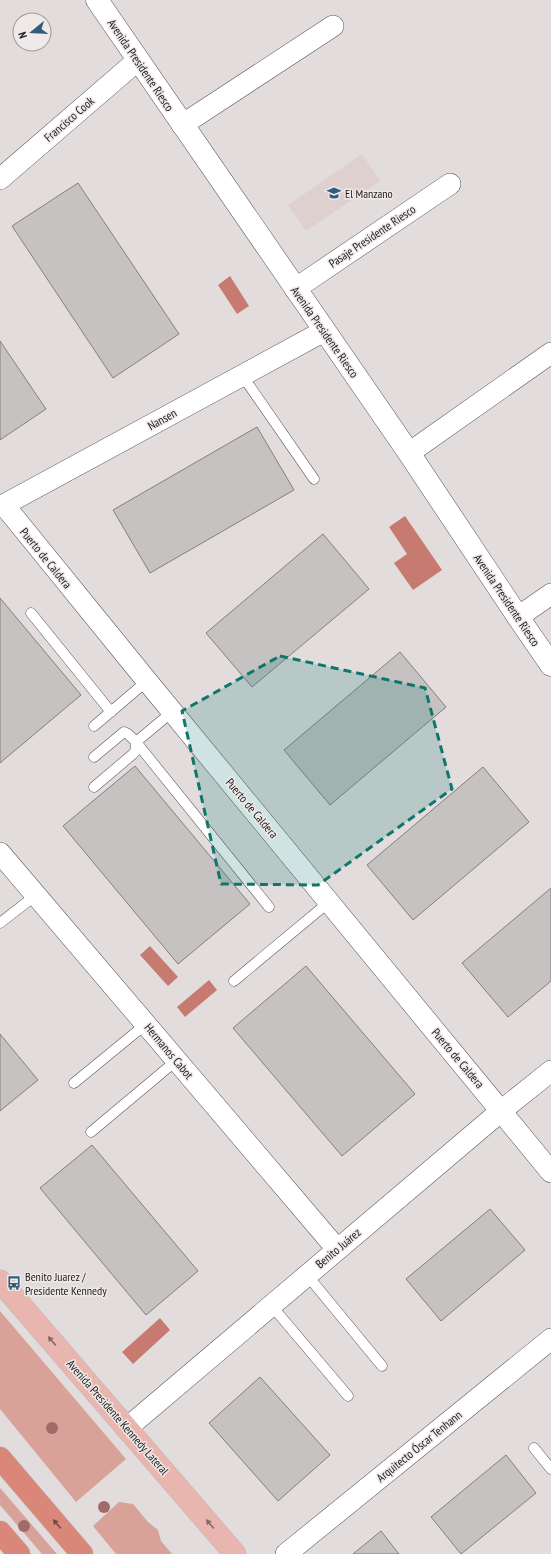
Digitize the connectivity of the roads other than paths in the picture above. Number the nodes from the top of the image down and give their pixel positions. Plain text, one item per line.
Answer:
1 (97, 0) edge
2 (333, 26) dead end
3 (138, 60) junction
4 (182, 124) junction
5 (0, 178) edge
6 (450, 184) dead end
7 (295, 289) junction
8 (324, 331) junction
9 (551, 353) edge
10 (242, 375) junction
11 (409, 453) junction
12 (314, 479) dead end
13 (2, 506) edge
14 (551, 594) edge
15 (32, 613) dead end
16 (518, 617) junction
17 (551, 665) edge
18 (147, 681) junction
19 (111, 712) junction
20 (172, 712) junction
21 (94, 726) dead end
22 (136, 742) junction
23 (94, 757) dead end
24 (94, 787) dead end
25 (0, 853) edge
26 (36, 895) junction
27 (329, 902) junction
28 (269, 907) dead end
29 (0, 923) edge
30 (234, 981) dead end
31 (146, 1024) junction
32 (177, 1060) junction
33 (551, 1071) edge
34 (74, 1083) dead end
35 (501, 1110) junction
36 (92, 1132) dead end
37 (551, 1172) edge
38 (337, 1249) junction
39 (307, 1275) junction
40 (0, 1281) edge
41 (271, 1305) junction
42 (551, 1339) edge
43 (382, 1366) dead end
44 (348, 1396) dead end
45 (127, 1428) junction
46 (534, 1448) dead end
47 (0, 1450) edge
48 (0, 1458) edge
49 (551, 1469) edge
50 (27, 1490) junction
51 (0, 1532) edge
52 (19, 1554) edge
53 (82, 1554) edge
54 (235, 1554) edge
55 (286, 1554) edge

1 - 3 main road, Avenida Presidente Riesco
2 - 4 street
3 - 4 main road, Avenida Presidente Riesco
3 - 5 street, Francisco Cook
4 - 7 main road, Avenida Presidente Riesco
6 - 7 street, Pasaje Presidente Riesco
7 - 8 main road, Avenida Presidente Riesco
8 - 10 street, Nansen
8 - 11 main road, Avenida Presidente Riesco
9 - 11 street
10 - 12 lane
10 - 13 street, Nansen
11 - 16 main road, Avenida Presidente Riesco
13 - 18 street, Puerto de Caldera
14 - 16 street
15 - 19 lane
16 - 17 main road, Avenida Presidente Riesco
18 - 19 lane
18 - 20 street, Puerto de Caldera
19 - 21 lane
20 - 22 lane
20 - 27 street, Puerto de Caldera
22 - 23 lane
22 - 24 lane
22 - 28 lane
25 - 26 street, Hermanos Cabot
26 - 29 lane
26 - 31 street, Hermanos Cabot
27 - 30 lane
27 - 35 street, Puerto de Caldera
31 - 32 street, Hermanos Cabot
31 - 34 lane
32 - 36 lane
32 - 38 street, Hermanos Cabot
33 - 35 street, Benito Juárez
35 - 37 street, Puerto de Caldera
35 - 38 street, Benito Juárez
38 - 39 street, Benito Juárez
39 - 41 street, Benito Juárez
39 - 43 lane
45 -> 40 main road, Avenida Presidente Kennedy Lateral
41 - 44 lane
41 - 45 street, Benito Juárez
42 - 55 street, Arquitecto Óscar Tenhann
54 -> 45 main road, Avenida Presidente Kennedy Lateral
46 - 49 lane
47 - 50 highway
48 - 50 highway
53 -> 50 highway
51 - 52 highway

